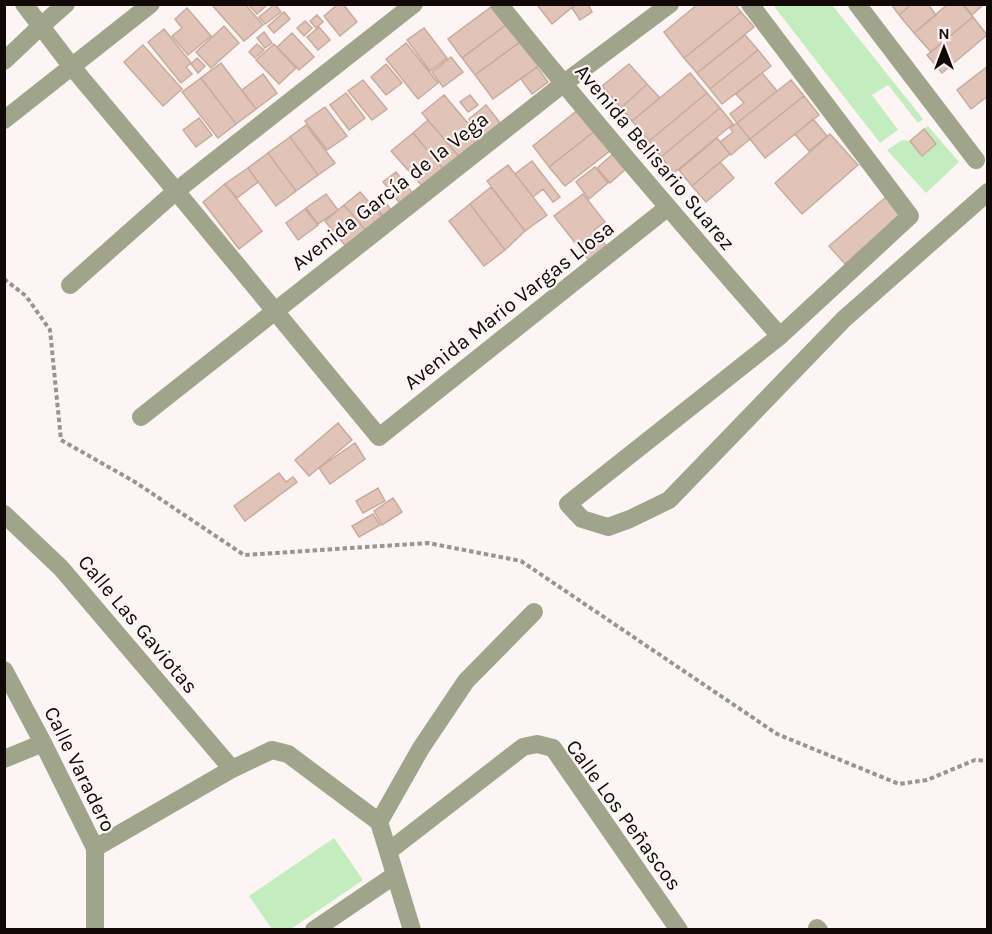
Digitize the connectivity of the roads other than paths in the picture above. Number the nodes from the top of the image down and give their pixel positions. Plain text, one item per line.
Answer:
1 (24, 4) edge
2 (66, 4) edge
3 (151, 4) edge
4 (414, 4) edge
5 (499, 4) edge
6 (670, 4) edge
7 (750, 4) edge
8 (857, 4) edge
9 (41, 26) junction
10 (4, 61) edge
11 (72, 67) junction
12 (563, 84) junction
13 (4, 120) edge
14 (976, 160) dead end
15 (176, 190) junction
16 (987, 192) edge
17 (667, 208) junction
18 (70, 285) dead end
19 (275, 310) junction
20 (780, 336) junction
21 (141, 417) dead end
22 (4, 514) edge
23 (534, 612) dead end
24 (4, 670) edge
25 (44, 743) junction
26 (4, 759) edge
27 (231, 769) junction
28 (379, 822) junction
29 (95, 848) junction
30 (389, 852) junction
31 (395, 875) junction
32 (95, 930) edge
33 (314, 930) edge
34 (412, 930) edge
35 (679, 930) edge

1 - 9 street
2 - 9 street
3 - 11 street
4 - 15 street
5 - 12 street, Avenida Belisario Suarez
6 - 12 street, Avenida García de la Vega
7 - 20 street
8 - 14 street
9 - 10 street
9 - 11 street
11 - 13 street
11 - 15 street
12 - 17 street, Avenida Belisario Suarez
12 - 19 street, Avenida García de la Vega
15 - 18 street
15 - 19 street
16 - 20 street
17 - 19 street, Avenida Mario Vargas Llosa
17 - 20 street, Avenida Belisario Suarez
19 - 21 street, Avenida García de la Vega
22 - 27 street, Calle Las Gaviotas
23 - 28 street
24 - 25 street, Calle Varadero
25 - 26 street
25 - 29 street, Calle Varadero
27 - 28 street
27 - 29 street
28 - 30 street
29 - 32 street, Calle Varadero
30 - 31 street
30 - 35 street, Calle Los Peñascos
31 - 33 street
31 - 34 street

